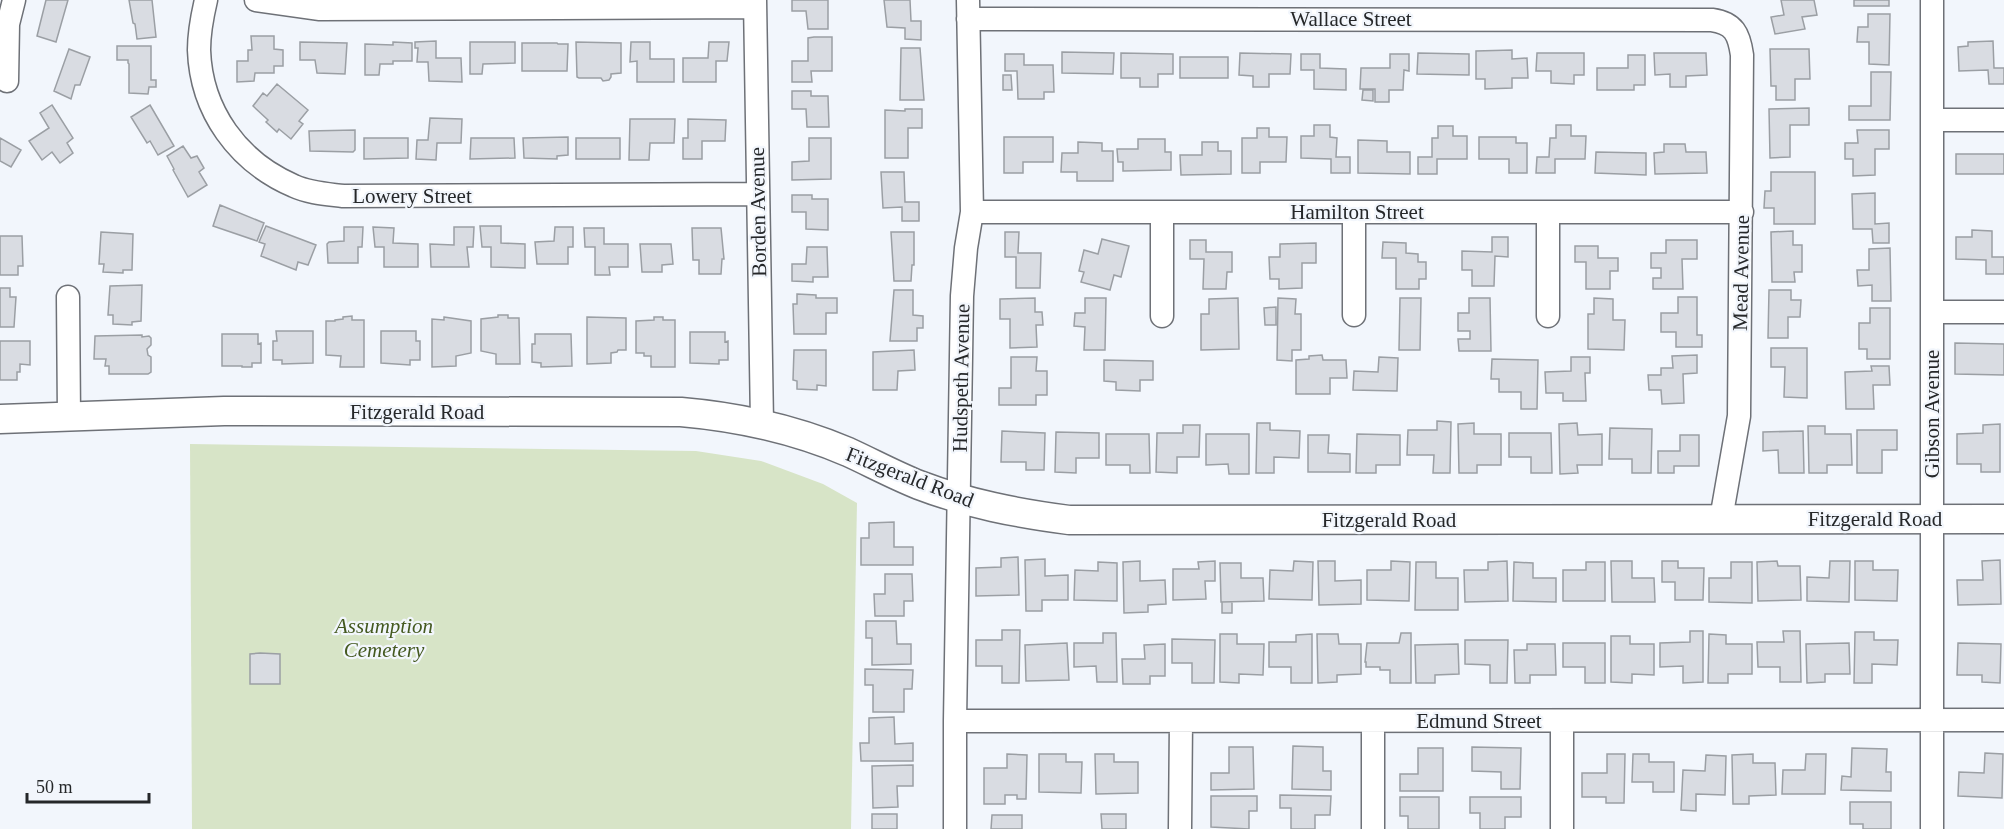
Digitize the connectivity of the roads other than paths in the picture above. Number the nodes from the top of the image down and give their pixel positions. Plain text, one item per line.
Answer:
1 (14, 0) edge
2 (206, 0) edge
3 (256, 0) edge
4 (1932, 0) edge
5 (755, 3) edge
6 (968, 9) edge
7 (1732, 28) joint
8 (7, 81) dead end
9 (1932, 120) junction
10 (2004, 120) edge
11 (757, 194) junction
12 (972, 212) junction
13 (1162, 212) junction
14 (1354, 212) junction
15 (1548, 212) junction
16 (1742, 212) junction
17 (68, 297) dead end
18 (1932, 312) junction
19 (2004, 312) edge
20 (1354, 315) dead end
21 (1162, 316) dead end
22 (1548, 316) dead end
23 (69, 417) junction
24 (0, 419) edge
25 (762, 423) junction
26 (959, 498) junction
27 (1721, 519) junction
28 (1932, 519) junction
29 (2004, 519) edge
30 (1932, 720) junction
31 (2004, 720) edge
32 (955, 721) junction
33 (1181, 721) junction
34 (1373, 721) junction
35 (1562, 721) junction
36 (955, 829) edge
37 (1180, 829) edge
38 (1373, 829) edge
39 (1562, 829) edge
40 (1932, 829) edge

1 - 8 street
2 - 11 street, Lowery Street
3 - 5 street
4 - 9 street, Gibson Avenue
5 - 11 street, Borden Avenue
6 - 7 street, Wallace Street
6 - 12 street, Hudspeth Avenue
7 - 16 street, Mead Avenue
9 - 10 street
9 - 18 street, Gibson Avenue
11 - 25 street, Borden Avenue
12 - 13 street, Hamilton Street
12 - 26 street, Hudspeth Avenue
13 - 14 street, Hamilton Street
13 - 21 street
14 - 15 street, Hamilton Street
14 - 20 street
15 - 16 street, Hamilton Street
15 - 22 street
16 - 27 street, Mead Avenue
17 - 23 street
18 - 19 street
18 - 28 street, Gibson Avenue
23 - 24 main road, Fitzgerald Road
23 - 25 main road, Fitzgerald Road
25 - 26 main road, Fitzgerald Road
26 - 27 main road, Fitzgerald Road
26 - 32 street, Hudspeth Avenue
27 - 28 main road, Fitzgerald Road
28 - 29 main road, Fitzgerald Road
28 - 30 street, Gibson Avenue
30 - 31 street, Edmund Street
30 - 35 street, Edmund Street
30 - 40 street, Gibson Avenue
32 - 33 street, Edmund Street
32 - 36 street, Hudspeth Avenue
33 - 34 street, Edmund Street
33 - 37 street
34 - 35 street, Edmund Street
34 - 38 street
35 - 39 street

